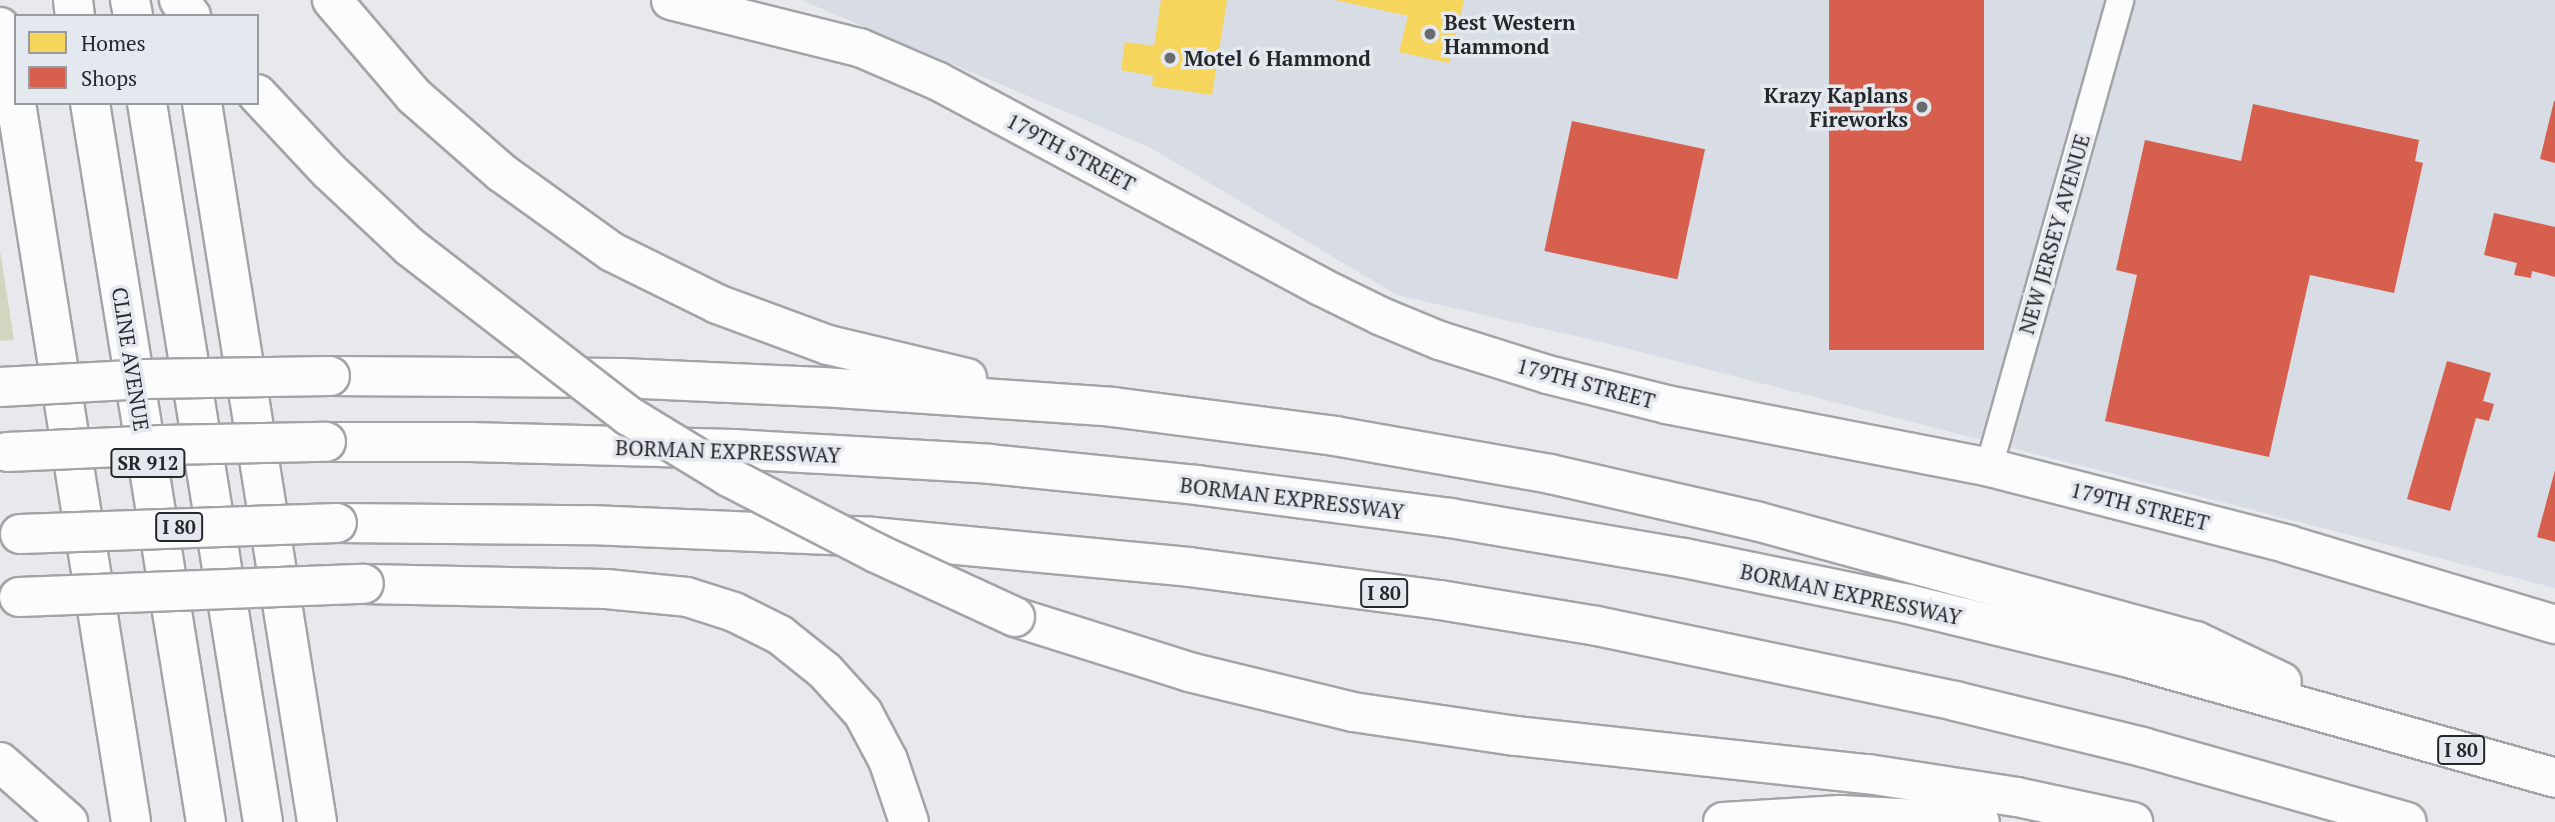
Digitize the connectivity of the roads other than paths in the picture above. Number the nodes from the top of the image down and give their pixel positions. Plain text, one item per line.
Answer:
1 (332, 0) edge
2 (670, 0) edge
3 (2120, 0) edge
4 (0, 27) edge
5 (14, 93) edge
6 (259, 96) edge
7 (16, 105) edge
8 (90, 105) edge
9 (147, 105) edge
10 (202, 105) edge
11 (0, 387) edge
12 (1114, 407) junction
13 (4, 452) edge
14 (1989, 467) junction
15 (10, 535) edge
16 (9, 598) edge
17 (2555, 624) edge
18 (2367, 723) junction
19 (0, 762) edge
20 (2555, 778) edge
21 (68, 822) edge
22 (131, 822) edge
23 (206, 822) edge
24 (263, 822) edge
25 (317, 822) edge
26 (909, 822) edge
27 (1723, 822) edge
28 (1980, 822) edge
29 (2133, 822) edge
30 (2407, 822) edge

1 - 12 highway
2 - 14 street, 179TH STREET
3 - 14 street, NEW JERSEY AVENUE
4 - 5 highway
6 - 29 highway, bridge
7 - 22 highway
8 - 23 highway, CLINE AVENUE / SR 912
9 - 24 highway, SR 912
10 - 25 highway
11 - 12 highway, bridge
12 - 18 highway
13 - 18 highway, BORMAN EXPRESSWAY / I 80, bridge
14 - 17 street, 179TH STREET
15 - 30 highway, I 80, bridge
16 - 26 highway, bridge
18 - 20 highway, BORMAN EXPRESSWAY / I 80
19 - 21 highway
27 - 28 highway

